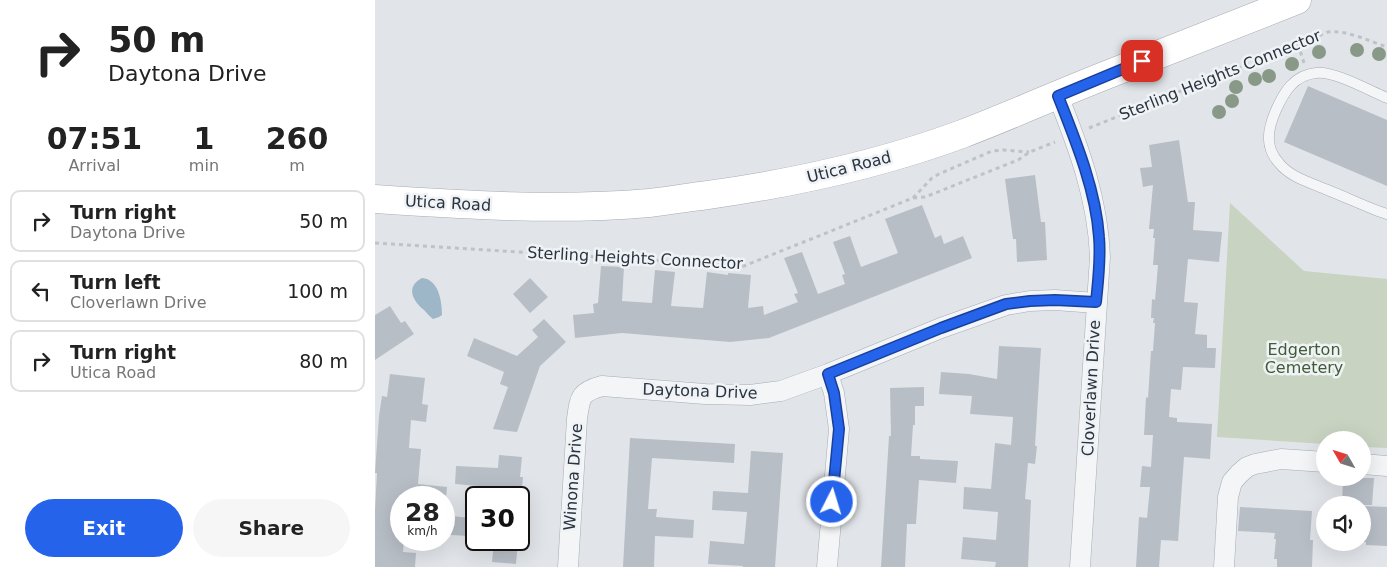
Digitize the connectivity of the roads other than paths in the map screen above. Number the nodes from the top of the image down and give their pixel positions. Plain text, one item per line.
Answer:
1 (1297, 0) edge
2 (1058, 96) junction
3 (1387, 98) edge
4 (375, 199) edge
5 (1387, 214) edge
6 (1096, 302) junction
7 (828, 374) junction
8 (589, 390) joint
9 (1316, 461) edge
10 (1371, 465) edge
11 (1387, 466) edge
12 (568, 567) edge
13 (827, 567) edge
14 (1080, 567) edge
15 (1224, 567) edge

1 - 2 street, Utica Road
2 - 4 street, Utica Road
2 - 6 street, Cloverlawn Drive
3 - 5 lane
6 - 7 street, Daytona Drive
6 - 14 street, Cloverlawn Drive
7 - 8 street, Daytona Drive
7 - 13 street
8 - 12 street, Winona Drive
9 - 15 street
10 - 11 street

